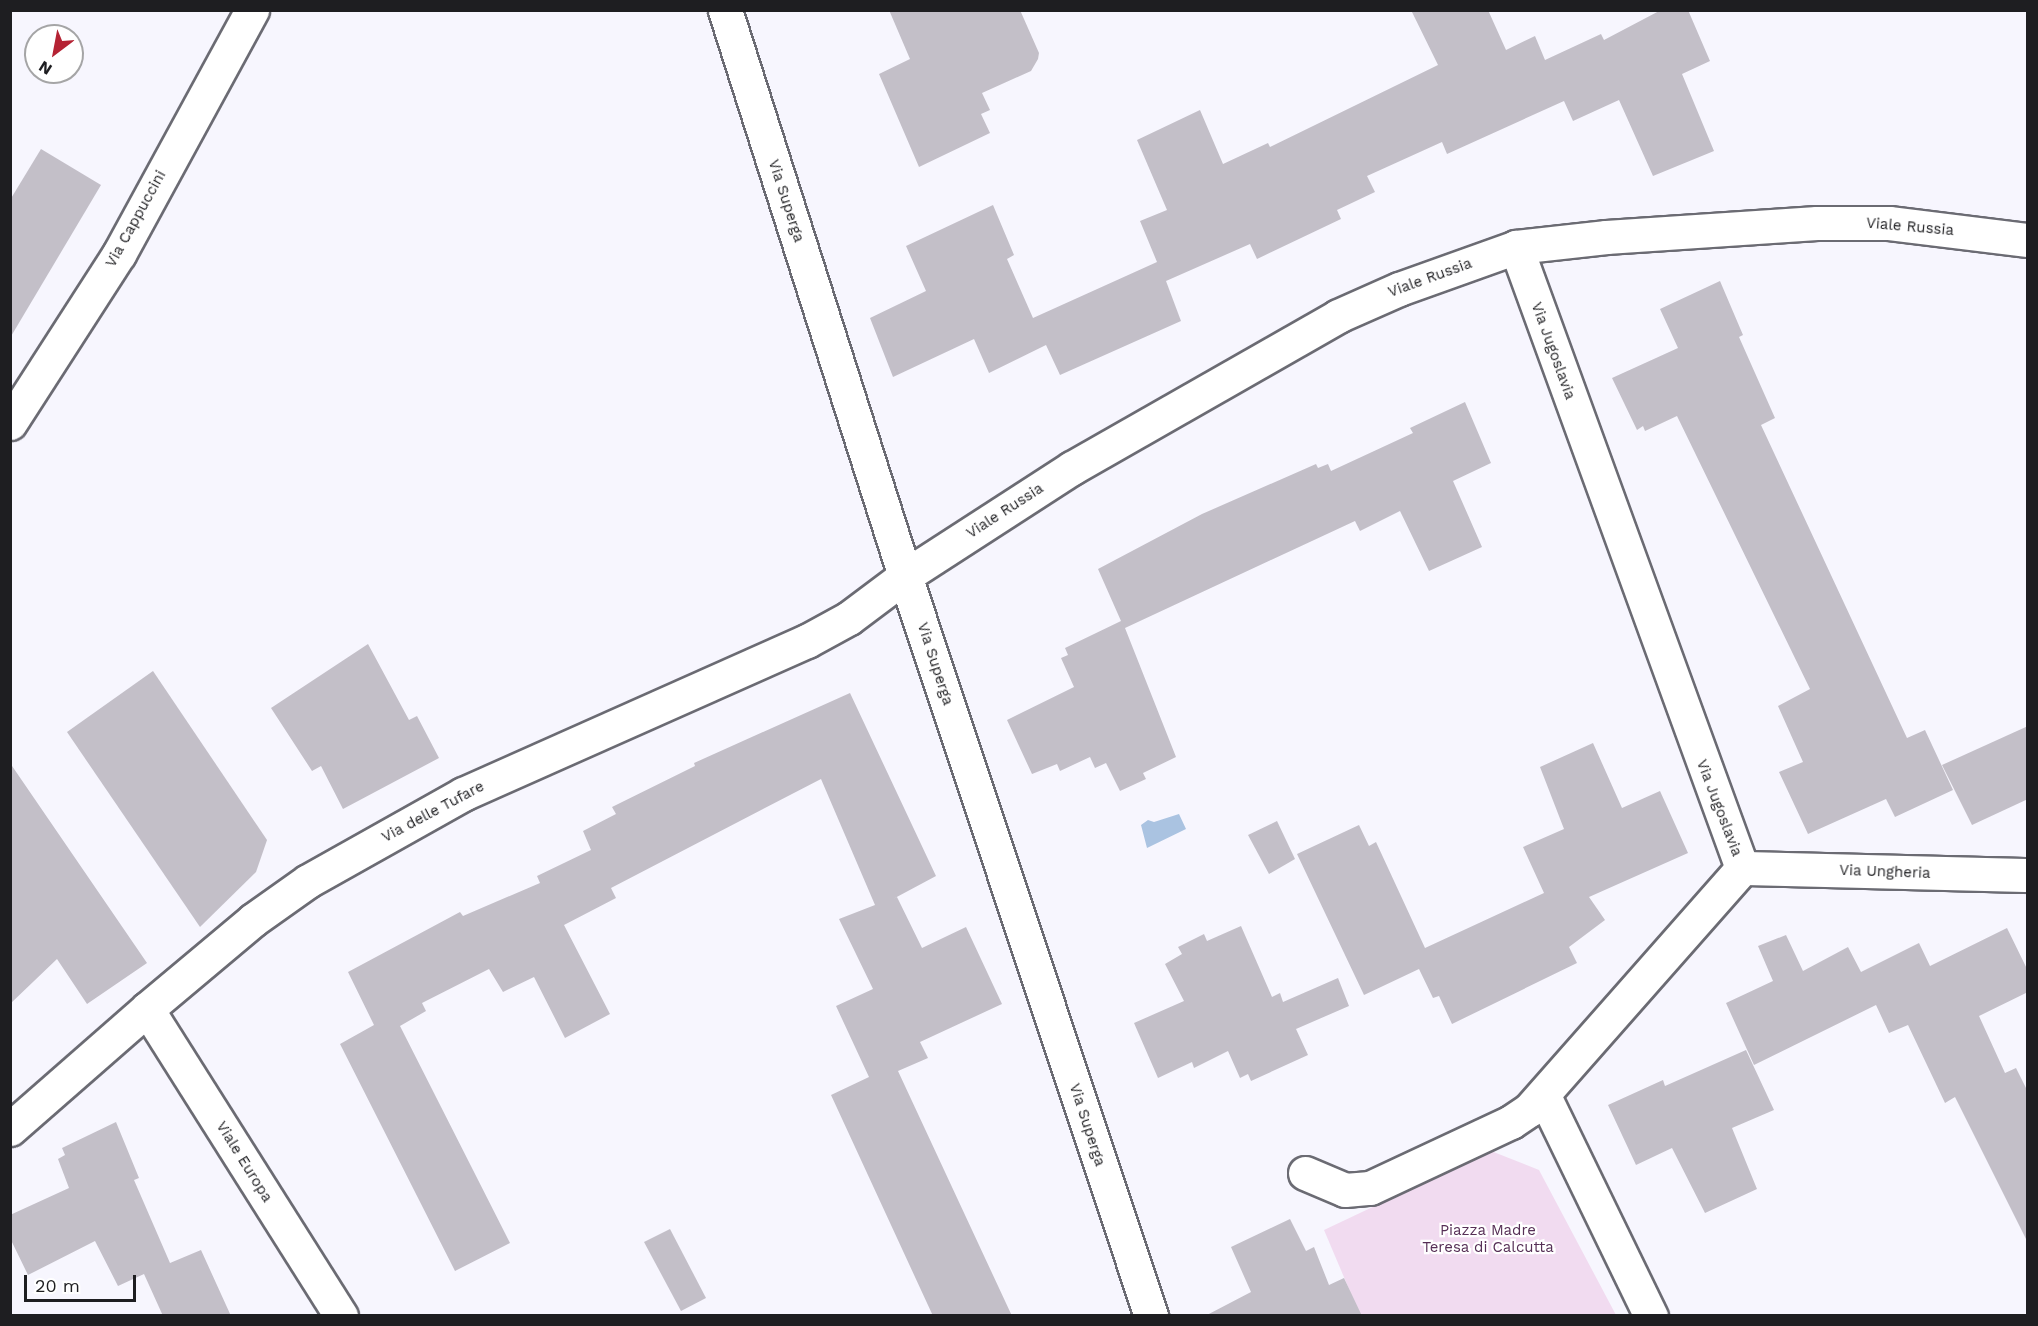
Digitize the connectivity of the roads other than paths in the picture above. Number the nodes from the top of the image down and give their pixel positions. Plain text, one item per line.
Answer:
1 (252, 10) edge
2 (725, 10) edge
3 (2028, 240) edge
4 (1516, 247) junction
5 (10, 423) edge
6 (906, 576) junction
7 (1742, 868) junction
8 (2028, 875) edge
9 (147, 1009) junction
10 (1544, 1096) junction
11 (10, 1129) edge
12 (1305, 1173) dead end
13 (342, 1316) edge
14 (1151, 1316) edge
15 (1651, 1316) edge

1 - 5 street, Via Cappuccini
2 - 6 street, Via Superga
3 - 4 street, Viale Russia
4 - 6 street, Viale Russia
4 - 7 street, Via Jugoslavia
6 - 9 street, Via delle Tufare
6 - 14 street, Via Superga
7 - 8 street, Via Ungheria
7 - 10 street, Via Jugoslavia
9 - 11 street, Via delle Tufare
9 - 13 street, Viale Europa
10 - 12 street, Via Jugoslavia
10 - 15 street

